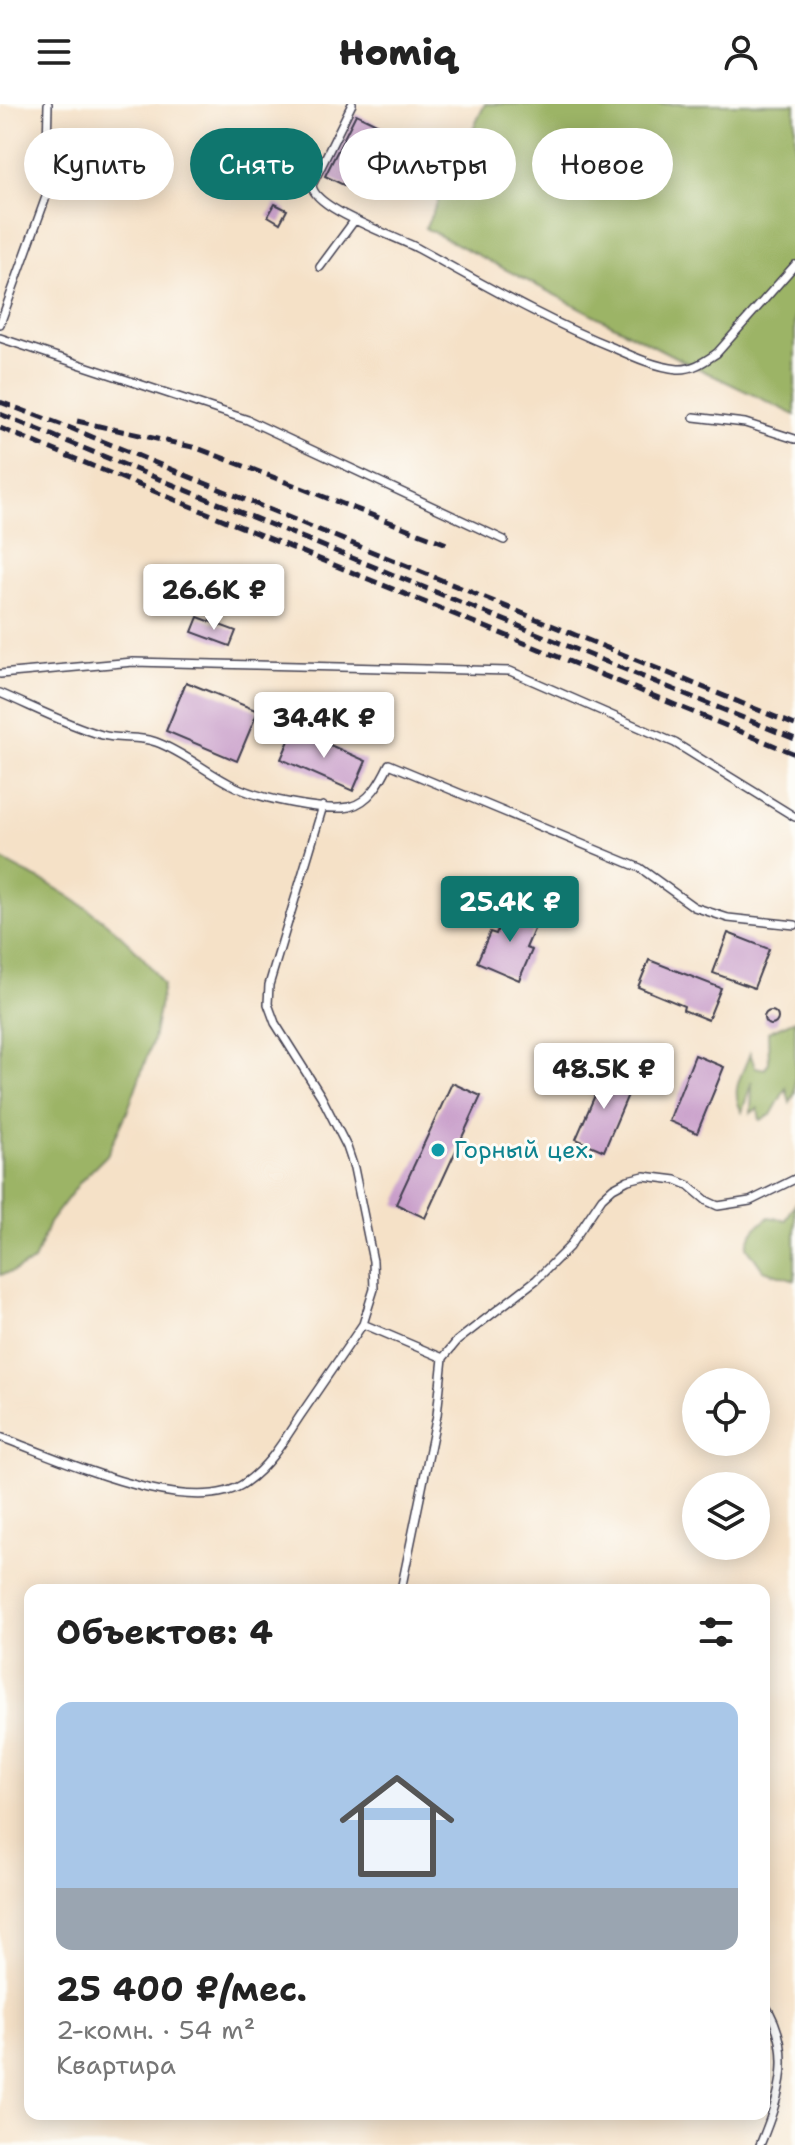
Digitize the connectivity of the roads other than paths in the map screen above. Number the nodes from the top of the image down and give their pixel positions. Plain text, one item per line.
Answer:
1 (48, 104) edge
2 (352, 104) edge
3 (354, 221) junction
4 (795, 265) edge
5 (320, 267) dead end
6 (0, 324) edge
7 (0, 338) edge
8 (694, 417) dead end
9 (795, 439) edge
10 (504, 540) dead end
11 (0, 674) edge
12 (0, 693) edge
13 (323, 806) junction
14 (795, 817) edge
15 (795, 925) edge
16 (795, 1179) edge
17 (363, 1324) junction
18 (443, 1358) junction
19 (0, 1437) edge
20 (402, 1584) edge
21 (770, 2011) edge
22 (770, 2119) edge
23 (769, 2120) edge
24 (760, 2145) edge

1 - 6 lane
2 - 3 lane
3 - 4 lane
3 - 5 lane
7 - 10 lane
8 - 9 lane
11 - 14 lane
12 - 13 lane
13 - 15 lane
13 - 17 lane
16 - 18 lane
17 - 18 lane
17 - 19 lane
18 - 20 lane
21 - 22 lane
23 - 24 lane

